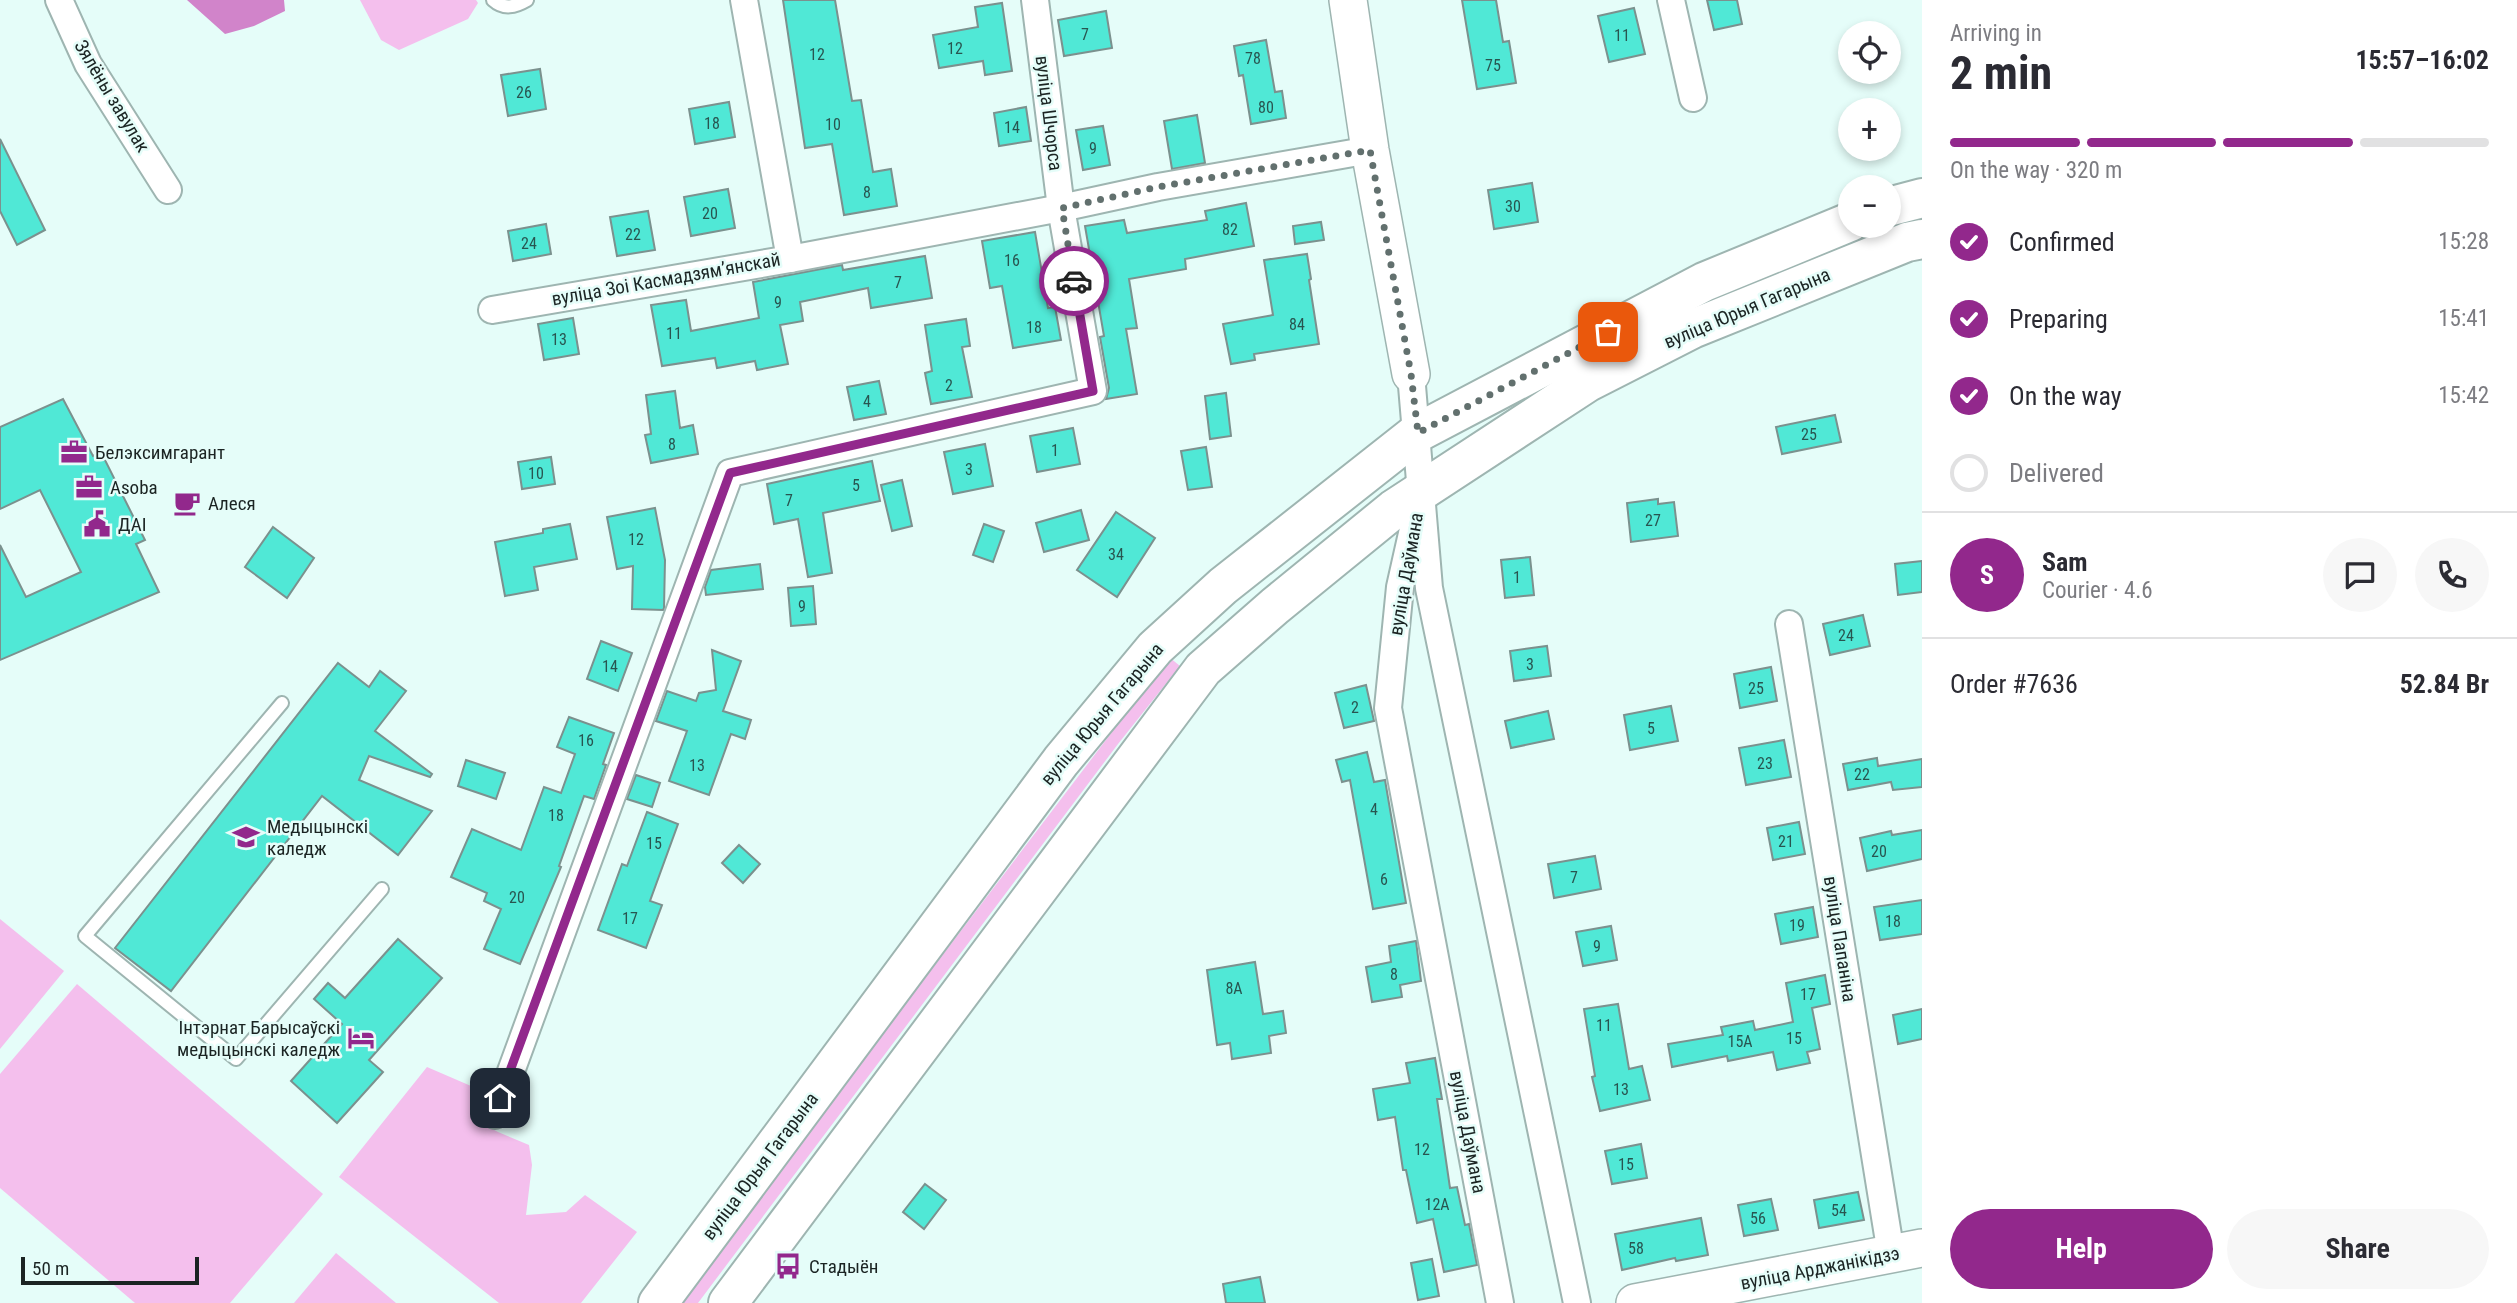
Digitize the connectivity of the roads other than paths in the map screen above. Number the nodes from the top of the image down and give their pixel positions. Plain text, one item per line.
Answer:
1 (59, 0) edge
2 (493, 0) edge
3 (527, 0) edge
4 (744, 0) edge
5 (1035, 0) edge
6 (1348, 0) edge
7 (1671, 0) edge
8 (1693, 98) dead end
9 (1370, 150) junction
10 (168, 190) dead end
11 (1922, 198) edge
12 (1901, 204) edge
13 (1062, 208) junction
14 (1838, 227) edge
15 (1922, 239) edge
16 (790, 259) junction
17 (492, 310) dead end
18 (1411, 374) joint
19 (1418, 433) junction
20 (1421, 492) junction
21 (1789, 624) dead end
22 (282, 703) dead end
23 (382, 889) dead end
24 (495, 1115) dead end
25 (1907, 1251) edge
26 (658, 1303) edge
27 (728, 1303) edge
28 (1500, 1303) edge
29 (1577, 1303) edge
30 (1635, 1303) edge

1 - 10 street, Зялёны завулак
2 - 3 lane
4 - 16 street, вуліца Зоі Касмадзямʼянскай
5 - 13 street, вуліца Шчорса
6 - 9 street
7 - 8 street
9 - 13 street
9 - 18 street
11 - 12 main road
13 - 16 street
13 - 24 street, вуліца Шчорса
14 - 19 main road, вуліца Юрыя Гагарына
15 - 20 main road, вуліца Юрыя Гагарына
16 - 17 street, вуліца Зоі Касмадзямʼянскай
18 - 19 street
19 - 20 street
19 - 26 main road, вуліца Юрыя Гагарына
20 - 27 main road, вуліца Юрыя Гагарына
20 - 28 street, вуліца Даўмана
20 - 29 street, вуліца Даўмана
21 - 25 street, вуліца Папаніна
22 - 23 lane
25 - 30 street, вуліца Арджанікідзэ

